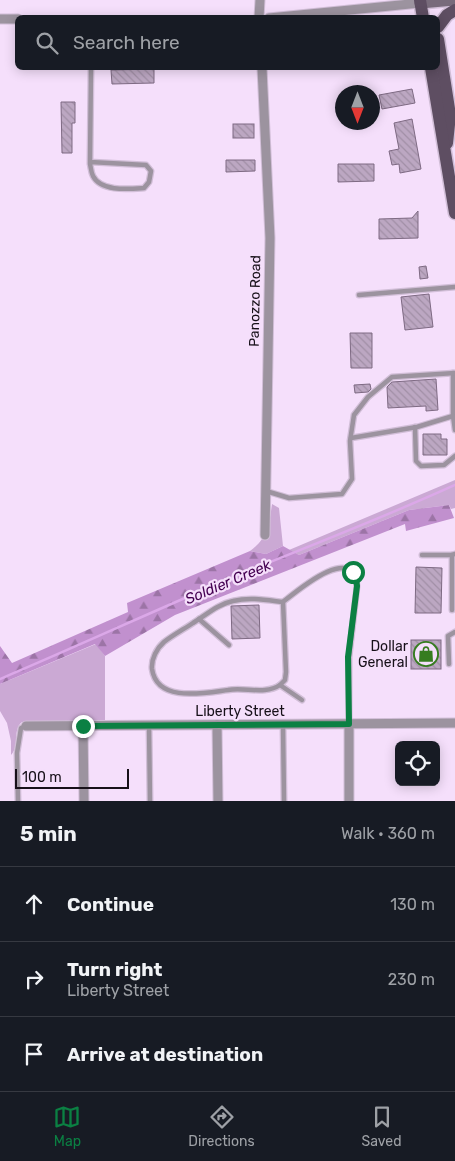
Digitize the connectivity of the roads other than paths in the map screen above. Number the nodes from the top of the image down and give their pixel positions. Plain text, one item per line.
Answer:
1 (260, 0) edge
2 (455, 0) edge
3 (420, 2) edge
4 (455, 4) edge
5 (455, 10) edge
6 (259, 15) edge
7 (297, 15) edge
8 (422, 15) edge
9 (0, 19) edge
10 (15, 19) edge
11 (440, 24) edge
12 (440, 52) edge
13 (91, 70) edge
14 (262, 70) edge
15 (431, 70) edge
16 (445, 153) junction
17 (90, 162) junction
18 (455, 213) edge
19 (455, 287) edge
20 (359, 295) dead end
21 (454, 373) edge
22 (454, 416) edge
23 (415, 427) junction
24 (455, 430) edge
25 (351, 438) junction
26 (455, 456) edge
27 (266, 491) junction
28 (266, 534) dead end
29 (453, 554) edge
30 (422, 555) dead end
31 (283, 602) junction
32 (452, 610) dead end
33 (199, 619) junction
34 (455, 632) edge
35 (228, 645) dead end
36 (449, 664) dead end
37 (280, 685) junction
38 (302, 700) dead end
39 (455, 723) edge
40 (217, 724) junction
41 (283, 724) junction
42 (349, 724) junction
43 (149, 725) junction
44 (26, 726) joint
45 (83, 726) junction
46 (18, 801) edge
47 (84, 801) edge
48 (150, 801) edge
49 (218, 801) edge
50 (284, 801) edge
51 (349, 801) edge

1 - 6 street
2 - 3 main road
3 - 4 main road
3 - 7 street
3 - 8 main road
5 - 11 main road
9 - 10 street
12 - 16 main road
13 - 17 lane
14 - 27 street, Panozzo Road
15 - 16 main road
16 - 18 main road
17 - 17 lane
19 - 20 lane
21 - 22 lane
21 - 25 lane
22 - 23 lane
22 - 24 lane
23 - 25 lane
23 - 26 lane
25 - 27 lane
27 - 28 street, Panozzo Road
29 - 30 lane
29 - 32 lane
31 - 33 lane
31 - 37 lane
31 - 42 lane
33 - 35 lane
33 - 37 lane
34 - 36 lane
37 - 38 lane
39 - 42 street, Liberty Street
40 - 41 street, Liberty Street
40 - 43 street, Liberty Street
40 - 49 street
41 - 42 street, Liberty Street
41 - 50 lane
42 - 51 street
43 - 45 street, Liberty Street
43 - 48 lane
44 - 45 street, Liberty Street
44 - 46 lane
45 - 47 street

